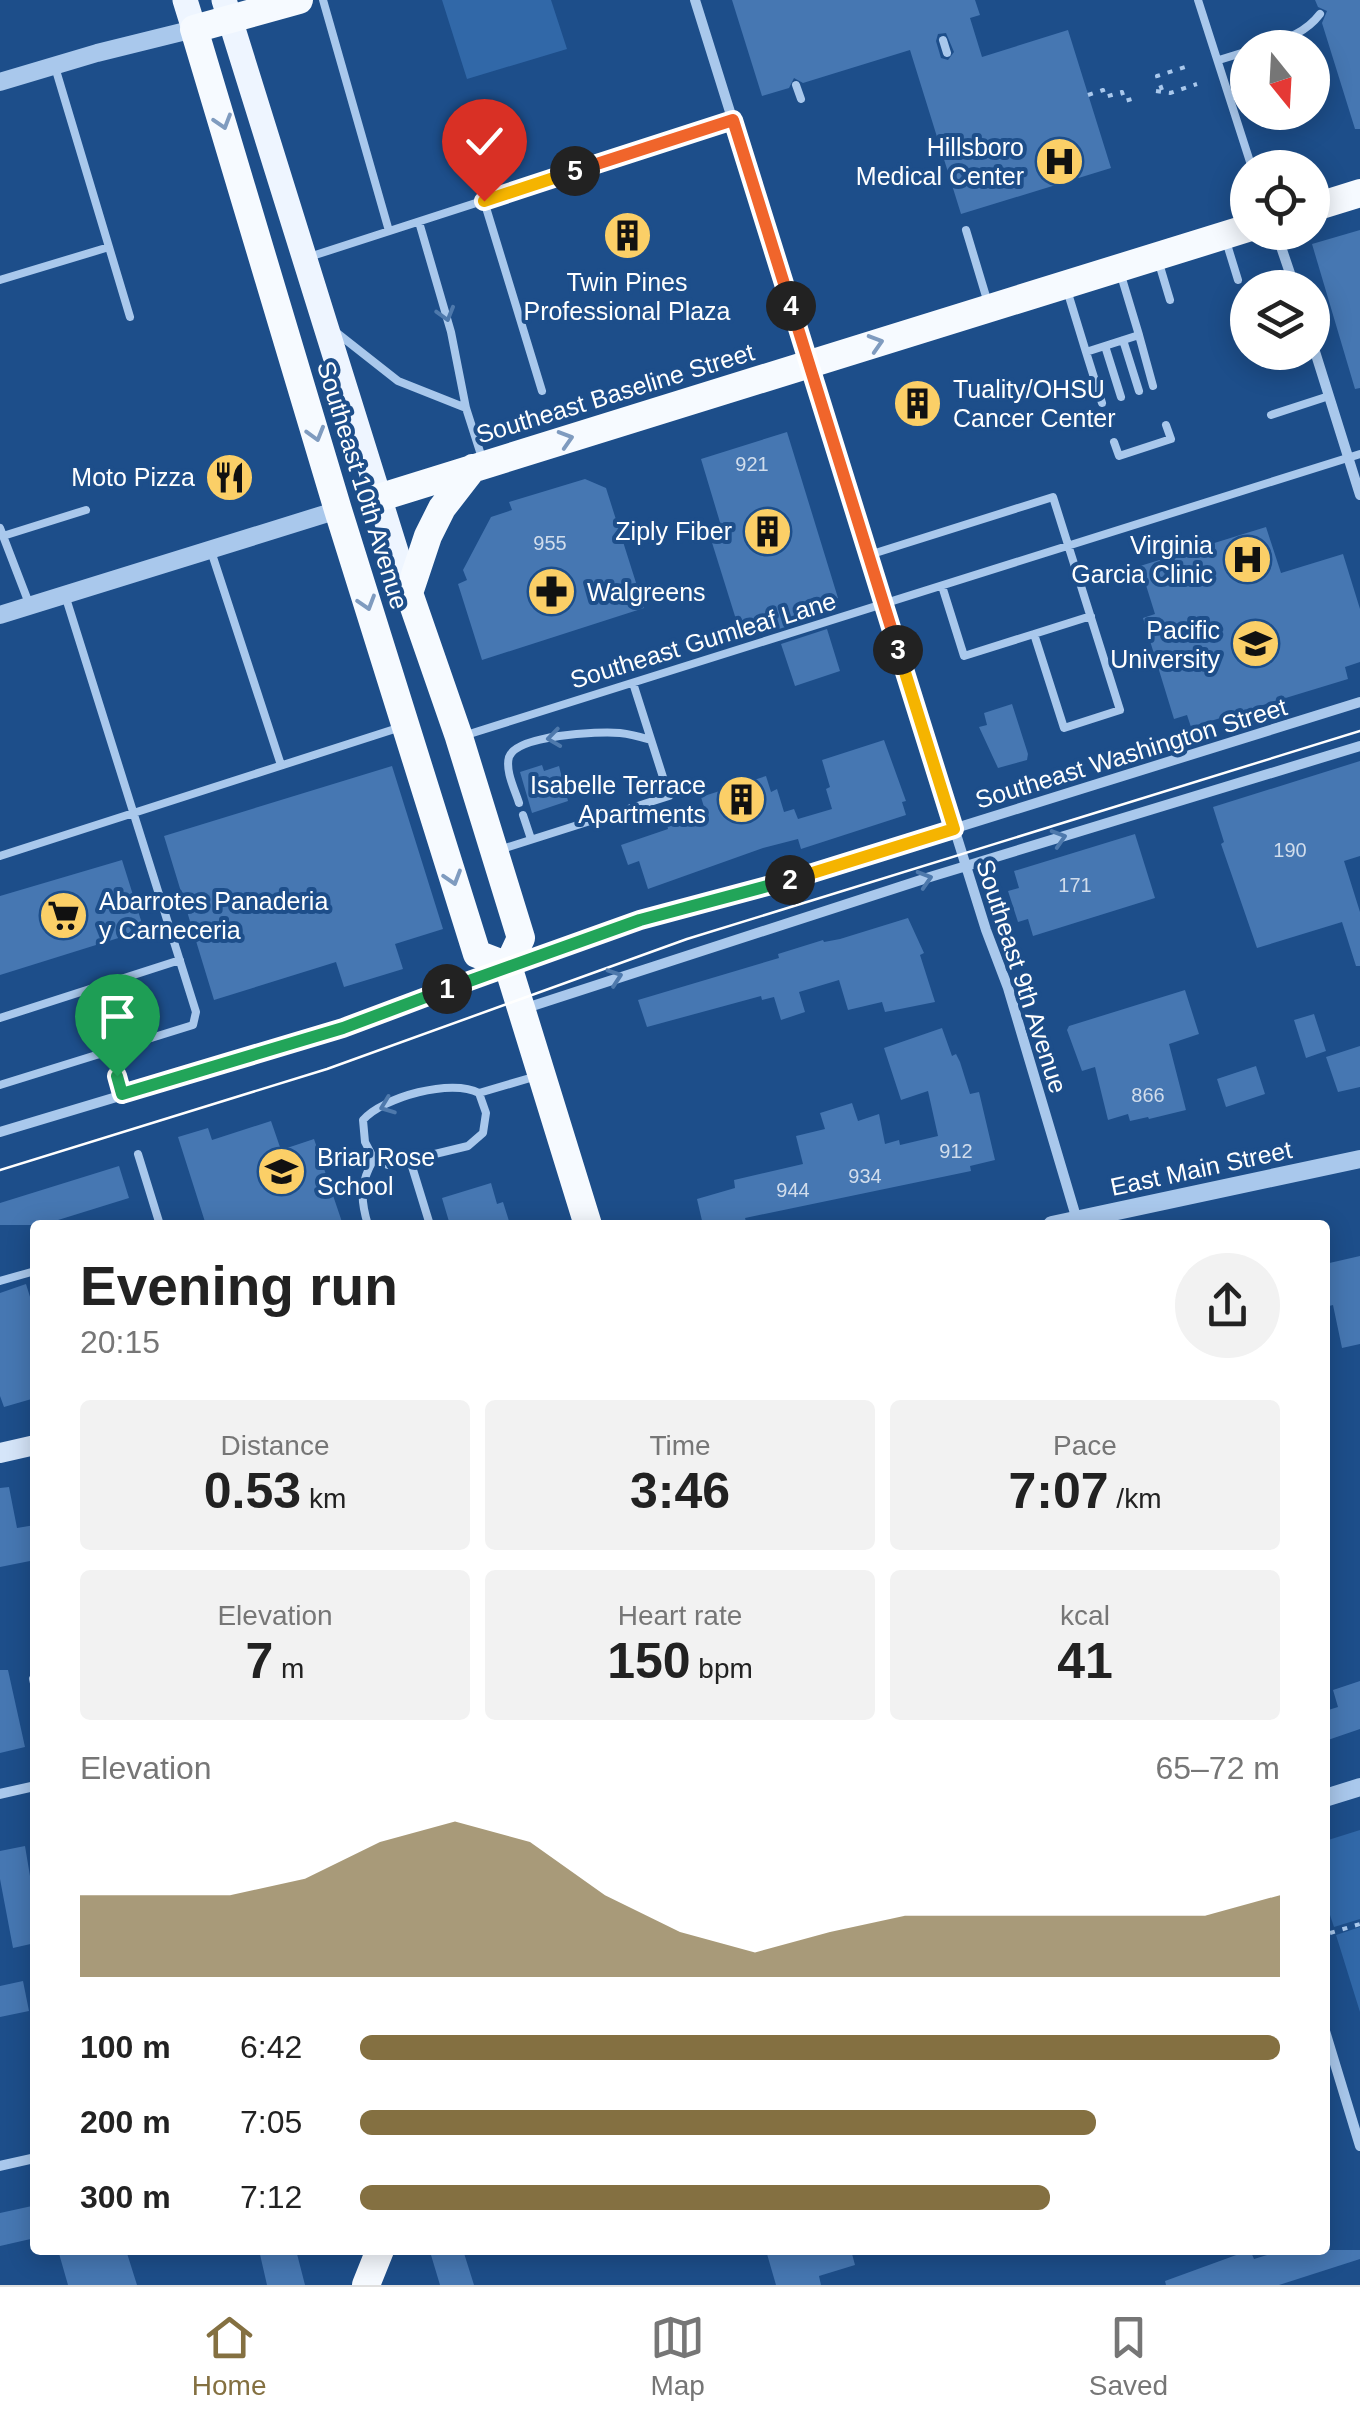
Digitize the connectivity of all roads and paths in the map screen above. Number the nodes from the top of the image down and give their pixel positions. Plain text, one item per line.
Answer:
1 (185, 0) edge
2 (299, 0) edge
3 (323, 0) edge
4 (695, 0) edge
5 (1198, 0) edge
6 (227, 10) edge
7 (1320, 14) dead end
8 (194, 29) junction
9 (1302, 30) edge
10 (943, 40) dead end
11 (947, 53) dead end
12 (1230, 57) edge
13 (1219, 60) junction
14 (1191, 65) dead end
15 (55, 66) junction
16 (0, 82) edge
17 (1197, 84) dead end
18 (796, 85) dead end
19 (1088, 94) dead end
20 (800, 99) dead end
21 (1132, 99) dead end
22 (733, 120) junction
23 (1246, 150) edge
24 (1360, 193) edge
25 (484, 201) junction
26 (1330, 202) edge
27 (419, 222) junction
28 (966, 230) dead end
29 (389, 231) junction
30 (1230, 233) edge
31 (110, 247) junction
32 (1156, 256) junction
33 (304, 259) junction
34 (1119, 268) junction
35 (0, 280) edge
36 (1065, 284) junction
37 (1170, 300) dead end
38 (990, 308) junction
39 (130, 317) dead end
40 (324, 323) junction
41 (1139, 335) junction
42 (1123, 340) junction
43 (1106, 346) junction
44 (1086, 352) junction
45 (809, 364) junction
46 (1321, 370) edge
47 (1154, 386) dead end
48 (542, 391) dead end
49 (1139, 391) dead end
50 (1121, 396) dead end
51 (1329, 396) junction
52 (1102, 403) dead end
53 (466, 408) junction
54 (1271, 415) dead end
55 (1166, 425) dead end
56 (1151, 430) dead end
57 (1133, 436) dead end
58 (1114, 442) dead end
59 (1155, 444) junction
60 (1138, 450) junction
61 (1354, 456) edge
62 (478, 466) junction
63 (1360, 496) edge
64 (378, 498) junction
65 (86, 510) dead end
66 (338, 510) junction
67 (1, 532) edge
68 (1069, 546) junction
69 (211, 549) junction
70 (869, 555) junction
71 (942, 586) junction
72 (410, 593) junction
73 (64, 595) junction
74 (884, 604) junction
75 (30, 606) junction
76 (0, 615) edge
77 (1091, 616) junction
78 (1034, 634) junction
79 (633, 683) junction
80 (1360, 702) edge
81 (405, 725) junction
82 (459, 737) junction
83 (651, 740) junction
84 (1360, 746) edge
85 (280, 765) junction
86 (519, 803) dead end
87 (135, 812) junction
88 (523, 815) dead end
89 (954, 829) junction
90 (531, 839) junction
91 (494, 851) junction
92 (0, 856) edge
93 (966, 866) junction
94 (180, 960) junction
95 (508, 966) junction
96 (523, 1009) junction
97 (0, 1018) edge
98 (110, 1052) junction
99 (543, 1074) junction
100 (0, 1085) edge
101 (479, 1093) junction
102 (122, 1094) junction
103 (0, 1132) edge
104 (138, 1154) dead end
105 (374, 1158) junction
106 (1360, 1159) edge
107 (410, 1160) junction
108 (158, 1220) edge
109 (366, 1220) edge
110 (428, 1220) edge
111 (587, 1220) edge
112 (1077, 1220) edge
113 (1087, 1220) edge
114 (30, 1273) edge
115 (0, 1282) edge
116 (30, 1446) edge
117 (0, 1453) edge
118 (30, 1787) edge
119 (1360, 1787) edge
120 (0, 1794) edge
121 (1330, 1796) edge
122 (1360, 1924) edge
123 (1330, 1933) dead end
124 (1330, 2047) edge
125 (1360, 2146) edge
126 (30, 2159) edge
127 (0, 2166) edge
128 (378, 2255) edge
129 (366, 2285) edge

1 - 8 main road, Southeast 10th Avenue
2 - 6 highway
3 - 29 lane
4 - 22 street, Southeast 9th Avenue
5 - 13 lane
6 - 8 highway
6 - 33 main road, Southeast 10th Avenue
7 - 9 lane
8 - 15 street
8 -> 66 highway, Southeast 10th Avenue
10 - 11 lane
12 - 13 lane
13 - 23 lane
14 - 17 path
15 - 16 street
15 - 31 lane
18 - 20 lane
19 - 21 path
22 - 25 lane
22 - 45 street, Southeast 9th Avenue
24 - 26 highway
25 - 27 lane
25 - 48 lane
27 - 29 lane
27 -> 53 lane
28 - 38 lane
29 - 33 lane
30 - 32 highway, Southeast Baseline Street
31 - 35 lane
31 - 39 lane
32 - 34 highway, Southeast Baseline Street
32 - 37 lane
33 - 40 main road, Southeast 10th Avenue
34 - 36 highway, Southeast Baseline Street
34 - 41 lane
36 - 38 highway, Southeast Baseline Street
36 - 44 lane
45 -> 38 highway, Southeast Baseline Street
40 - 53 lane
40 - 64 main road, Southeast 10th Avenue
41 - 42 lane
41 - 47 lane
42 - 43 lane
42 - 49 lane
43 - 44 lane
43 - 50 lane
44 - 52 lane
62 -> 45 highway, Southeast Baseline Street
45 - 70 street, Southeast 9th Avenue
46 - 51 street
51 - 54 lane
51 - 61 street
53 - 62 lane
55 - 59 lane
56 - 59 lane
57 - 60 lane
58 - 60 lane
59 - 60 lane
61 - 63 street
61 - 68 lane, Southeast Gumleaf Lane
62 - 64 highway, Southeast Baseline Street
62 - 72 highway
64 - 66 main road, Southeast Baseline Street
64 - 72 main road, Southeast 10th Avenue
65 - 67 lane
66 - 69 street, Southeast Baseline Street
66 -> 81 highway, Southeast 10th Avenue
67 - 75 lane
68 - 70 lane
68 - 71 lane, Southeast Gumleaf Lane
68 - 77 lane
69 - 73 street, Southeast Baseline Street
69 - 85 lane
70 - 74 street, Southeast 9th Avenue
71 - 74 lane, Southeast Gumleaf Lane
71 - 78 lane
72 - 82 highway, Southeast 10th Avenue
73 - 75 street, Southeast Baseline Street
73 - 87 lane
74 - 79 lane, Southeast Gumleaf Lane
74 - 89 street, Southeast 9th Avenue
75 - 76 street, Southeast Baseline Street
77 - 78 lane
77 - 78 lane
79 - 82 lane, Southeast Gumleaf Lane
79 - 83 lane
80 - 89 street, Southeast Washington Street
81 - 85 lane
81 -> 95 highway, Southeast 10th Avenue
82 - 91 highway, Southeast 10th Avenue
83 -> 86 lane
83 - 90 lane
93 -> 84 street
85 - 87 lane
87 - 92 lane
87 - 94 lane
88 - 90 lane
89 - 93 street, Southeast 9th Avenue
89 - 95 street, Southeast Washington Street
90 - 91 lane
91 - 95 highway, Southeast 10th Avenue
96 -> 93 street
93 - 112 street, Southeast 9th Avenue
94 - 97 lane
94 - 98 lane
95 - 96 highway, Southeast 10th Avenue
95 - 102 street, Southeast Washington Street
96 - 99 highway, Southeast 10th Avenue
98 - 100 lane
98 - 102 lane
99 - 101 lane
99 - 111 highway, Southeast 10th Avenue
101 -> 105 lane
101 - 107 lane
102 - 103 street, Southeast Washington Street
104 - 108 lane
105 - 107 lane
105 - 109 lane
106 - 113 street, East Main Street
107 - 110 lane
114 - 115 lane
116 - 117 main road
118 - 120 street
119 - 121 street
122 - 123 path
124 - 125 street
126 - 127 street
128 - 129 highway

